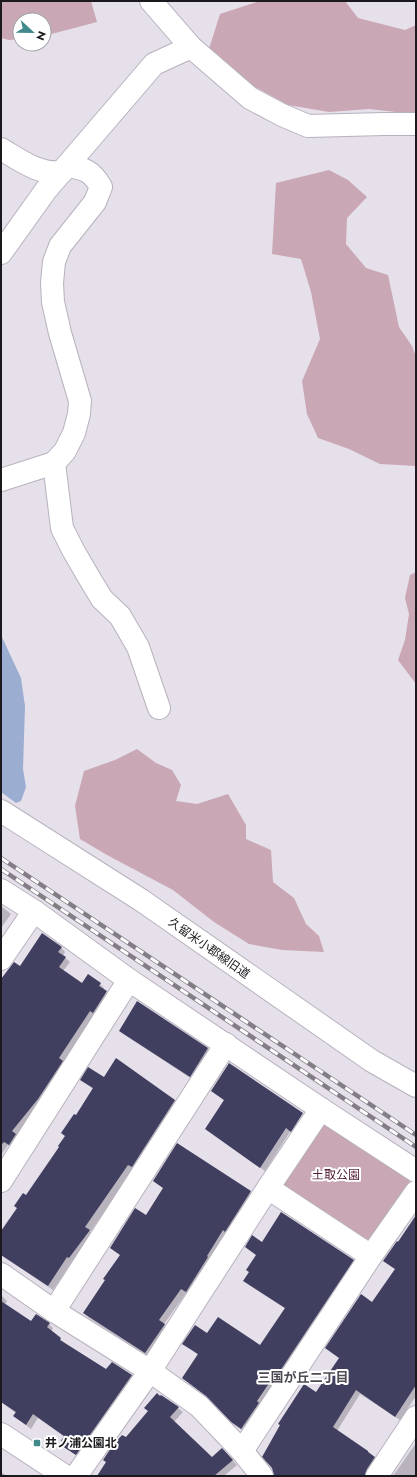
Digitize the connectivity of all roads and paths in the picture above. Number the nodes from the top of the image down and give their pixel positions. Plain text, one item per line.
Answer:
1 (151, 1) edge
2 (191, 47) junction
3 (416, 124) edge
4 (1, 149) edge
5 (64, 169) junction
6 (1, 253) edge
7 (54, 463) junction
8 (1, 480) edge
9 (159, 708) dead end
10 (1, 811) edge
11 (1, 890) edge
12 (36, 913) junction
13 (1, 959) edge
14 (1, 971) edge
15 (129, 980) junction
16 (226, 1044) junction
17 (416, 1086) edge
18 (321, 1109) junction
19 (416, 1170) edge
20 (1, 1181) edge
21 (268, 1188) junction
22 (416, 1192) edge
23 (371, 1256) junction
24 (1, 1274) edge
25 (54, 1311) junction
26 (150, 1371) junction
27 (416, 1417) edge
28 (1, 1434) edge
29 (242, 1451) junction
30 (65, 1476) edge
31 (76, 1476) edge
32 (262, 1476) edge
33 (377, 1476) edge

1 - 2 street
2 - 3 street
2 - 5 street
4 - 5 street
5 - 6 street
5 - 7 street
7 - 8 street
7 - 9 street
10 - 17 street, 久留米小郡線旧道
11 - 12 street
12 - 13 street
12 - 14 street
12 - 15 street
15 - 16 street
15 - 20 street
16 - 18 street
16 - 25 street
18 - 19 street
18 - 21 street
21 - 23 street
21 - 26 street
22 - 23 street
23 - 29 street
24 - 25 street
25 - 26 street
26 - 29 street
26 - 31 street
27 - 33 street
28 - 30 street
29 - 32 street

